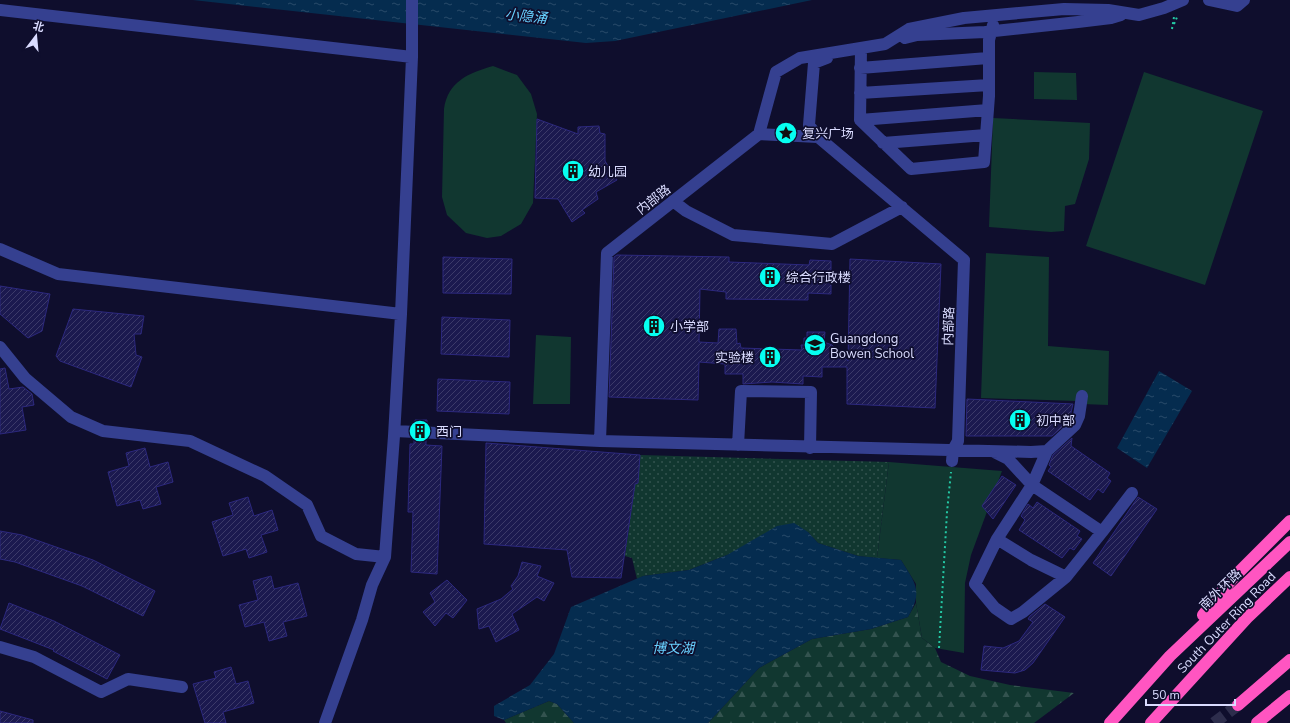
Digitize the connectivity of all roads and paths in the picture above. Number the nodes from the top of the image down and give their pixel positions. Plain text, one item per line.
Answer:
1 (412, 0) edge
2 (1183, 0) edge
3 (1209, 0) edge
4 (1244, 0) edge
5 (0, 10) edge
6 (1124, 13) junction
7 (996, 14) junction
8 (991, 31) junction
9 (885, 44) junction
10 (861, 49) junction
11 (842, 51) junction
12 (412, 52) junction
13 (988, 58) junction
14 (860, 68) junction
15 (989, 85) junction
16 (860, 93) junction
17 (988, 110) junction
18 (860, 120) junction
19 (759, 134) junction
20 (986, 135) junction
21 (818, 137) junction
22 (883, 143) junction
23 (673, 201) junction
24 (902, 207) junction
25 (0, 249) edge
26 (401, 314) junction
27 (0, 347) edge
28 (1082, 396) dead end
29 (395, 431) junction
30 (600, 441) junction
31 (738, 446) junction
32 (810, 448) junction
33 (991, 450) junction
34 (1047, 451) junction
35 (952, 455) junction
36 (1032, 485) junction
37 (1132, 493) dead end
38 (1290, 521) edge
39 (1102, 532) junction
40 (997, 539) junction
41 (1290, 542) edge
42 (385, 557) junction
43 (1066, 577) junction
44 (1290, 577) edge
45 (0, 647) edge
46 (939, 648) dead end
47 (1170, 656) junction
48 (1290, 660) edge
49 (182, 687) dead end
50 (1290, 696) edge
51 (1238, 705) tunnel mouth
52 (1164, 708) junction
53 (325, 723) edge
54 (1110, 723) edge
55 (1150, 723) edge
56 (1155, 723) edge
57 (1257, 723) edge

1 - 12 street
2 - 6 street, 内部路
3 - 4 street
5 - 12 street
6 - 7 street, 内部路
6 - 8 street, 内部路
7 - 8 street
7 - 9 street, 内部路
8 - 9 street, 内部路
8 - 13 street
9 - 10 street, 内部路
10 - 11 street, 内部路
10 - 14 street
11 - 19 street, 内部路
11 - 21 street, 内部路
12 - 26 street
13 - 14 street
13 - 15 street
14 - 16 street
15 - 16 street
15 - 17 street
16 - 18 street
17 - 18 street
17 - 20 street
18 - 22 street
19 - 21 street
19 - 23 street, 内部路
20 - 22 street
20 - 22 street
21 - 24 street, 内部路
23 - 24 street
23 - 30 street, 内部路
24 - 35 street, 内部路
25 - 26 street
26 - 29 street
27 - 42 street
28 - 34 street
29 - 30 street
29 - 42 street
30 - 31 street
31 - 32 street
31 - 32 street
32 - 35 street
33 - 34 street
33 - 35 street
33 - 36 street
34 - 36 street
35 - 46 path
36 - 39 street
36 - 40 street
37 - 39 street
38 - 47 highway
39 - 43 street
40 - 43 street
40 - 43 street
41 - 47 highway, 南外环路
42 - 53 street
44 - 52 highway, South Outer Ring Road
45 - 49 street
47 - 54 highway, South Outer Ring Road
48 - 51 highway
50 - 57 highway
52 - 55 highway, South Outer Ring Road
52 - 56 highway

